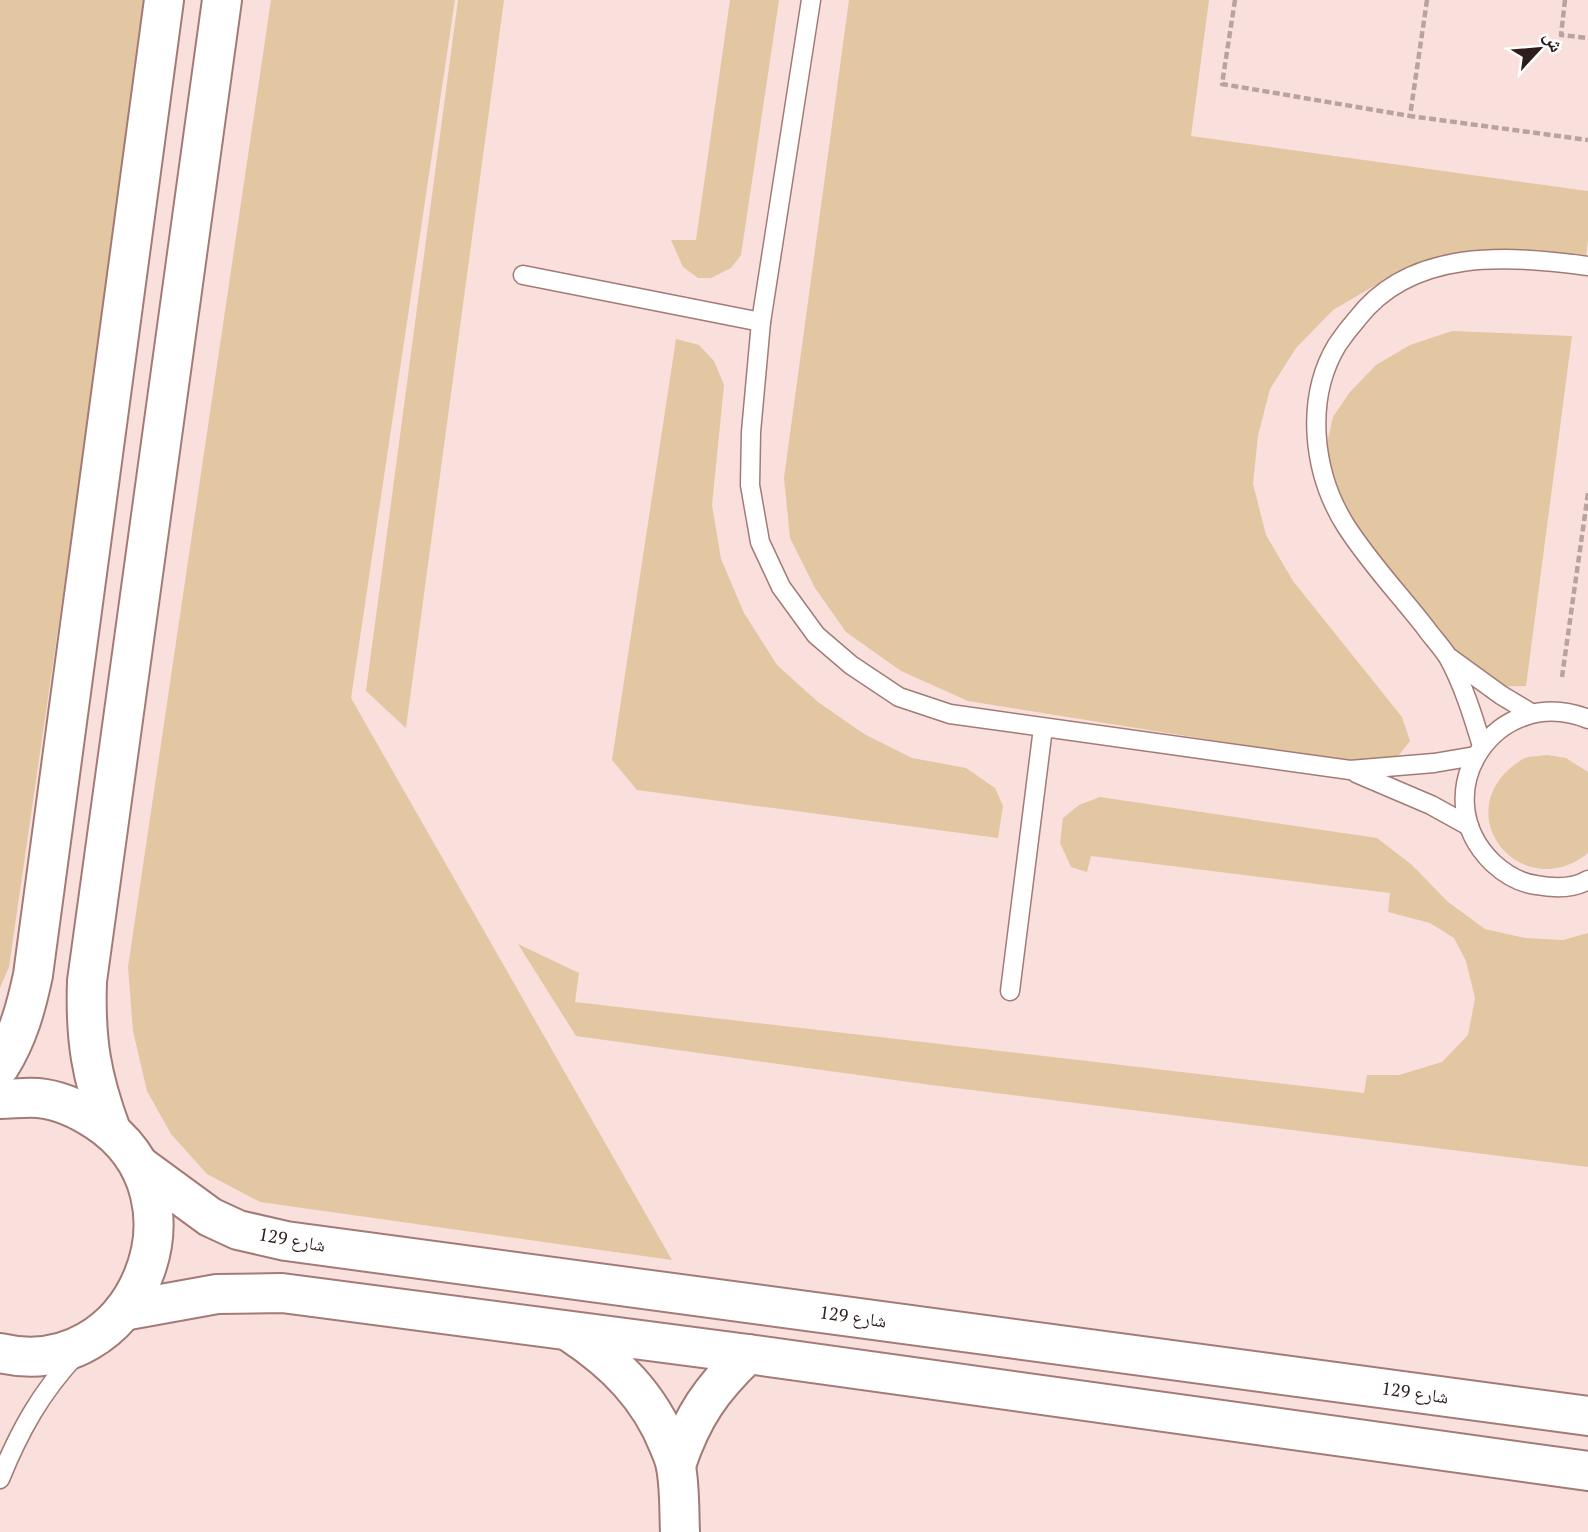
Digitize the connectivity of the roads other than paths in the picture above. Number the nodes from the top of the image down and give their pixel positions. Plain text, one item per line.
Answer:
1 (164, 0) edge
2 (222, 0) edge
3 (811, 0) edge
4 (1588, 266) edge
5 (523, 275) dead end
6 (761, 322) junction
7 (1447, 656) junction
8 (1531, 713) junction
9 (1588, 719) edge
10 (1043, 728) junction
11 (1478, 751) junction
12 (1350, 770) junction
13 (1469, 827) junction
14 (1588, 880) edge
15 (1010, 991) dead end
16 (0, 1066) edge
17 (0, 1099) edge
18 (111, 1130) junction
19 (138, 1165) junction
20 (123, 1311) junction
21 (570, 1333) junction
22 (89, 1342) junction
23 (0, 1353) edge
24 (748, 1354) junction
25 (1588, 1416) edge
26 (676, 1465) junction
27 (1588, 1471) edge
28 (0, 1479) edge
29 (680, 1532) edge

1 - 16 street
2 - 18 street
3 - 6 lane
4 - 7 lane
5 - 6 lane
6 - 10 lane
7 - 8 lane
7 - 11 lane
8 - 9 lane
8 - 11 lane
10 - 12 lane
10 - 15 lane
11 - 12 lane
11 - 13 lane
12 - 13 lane
13 - 14 lane
17 - 18 street
18 - 19 street
19 - 20 street
19 - 25 street, شارع 129
20 - 21 street
20 - 22 street
21 - 24 street
21 - 26 street
22 - 23 street
22 - 28 lane
24 - 26 street
24 - 27 street
26 - 29 street

